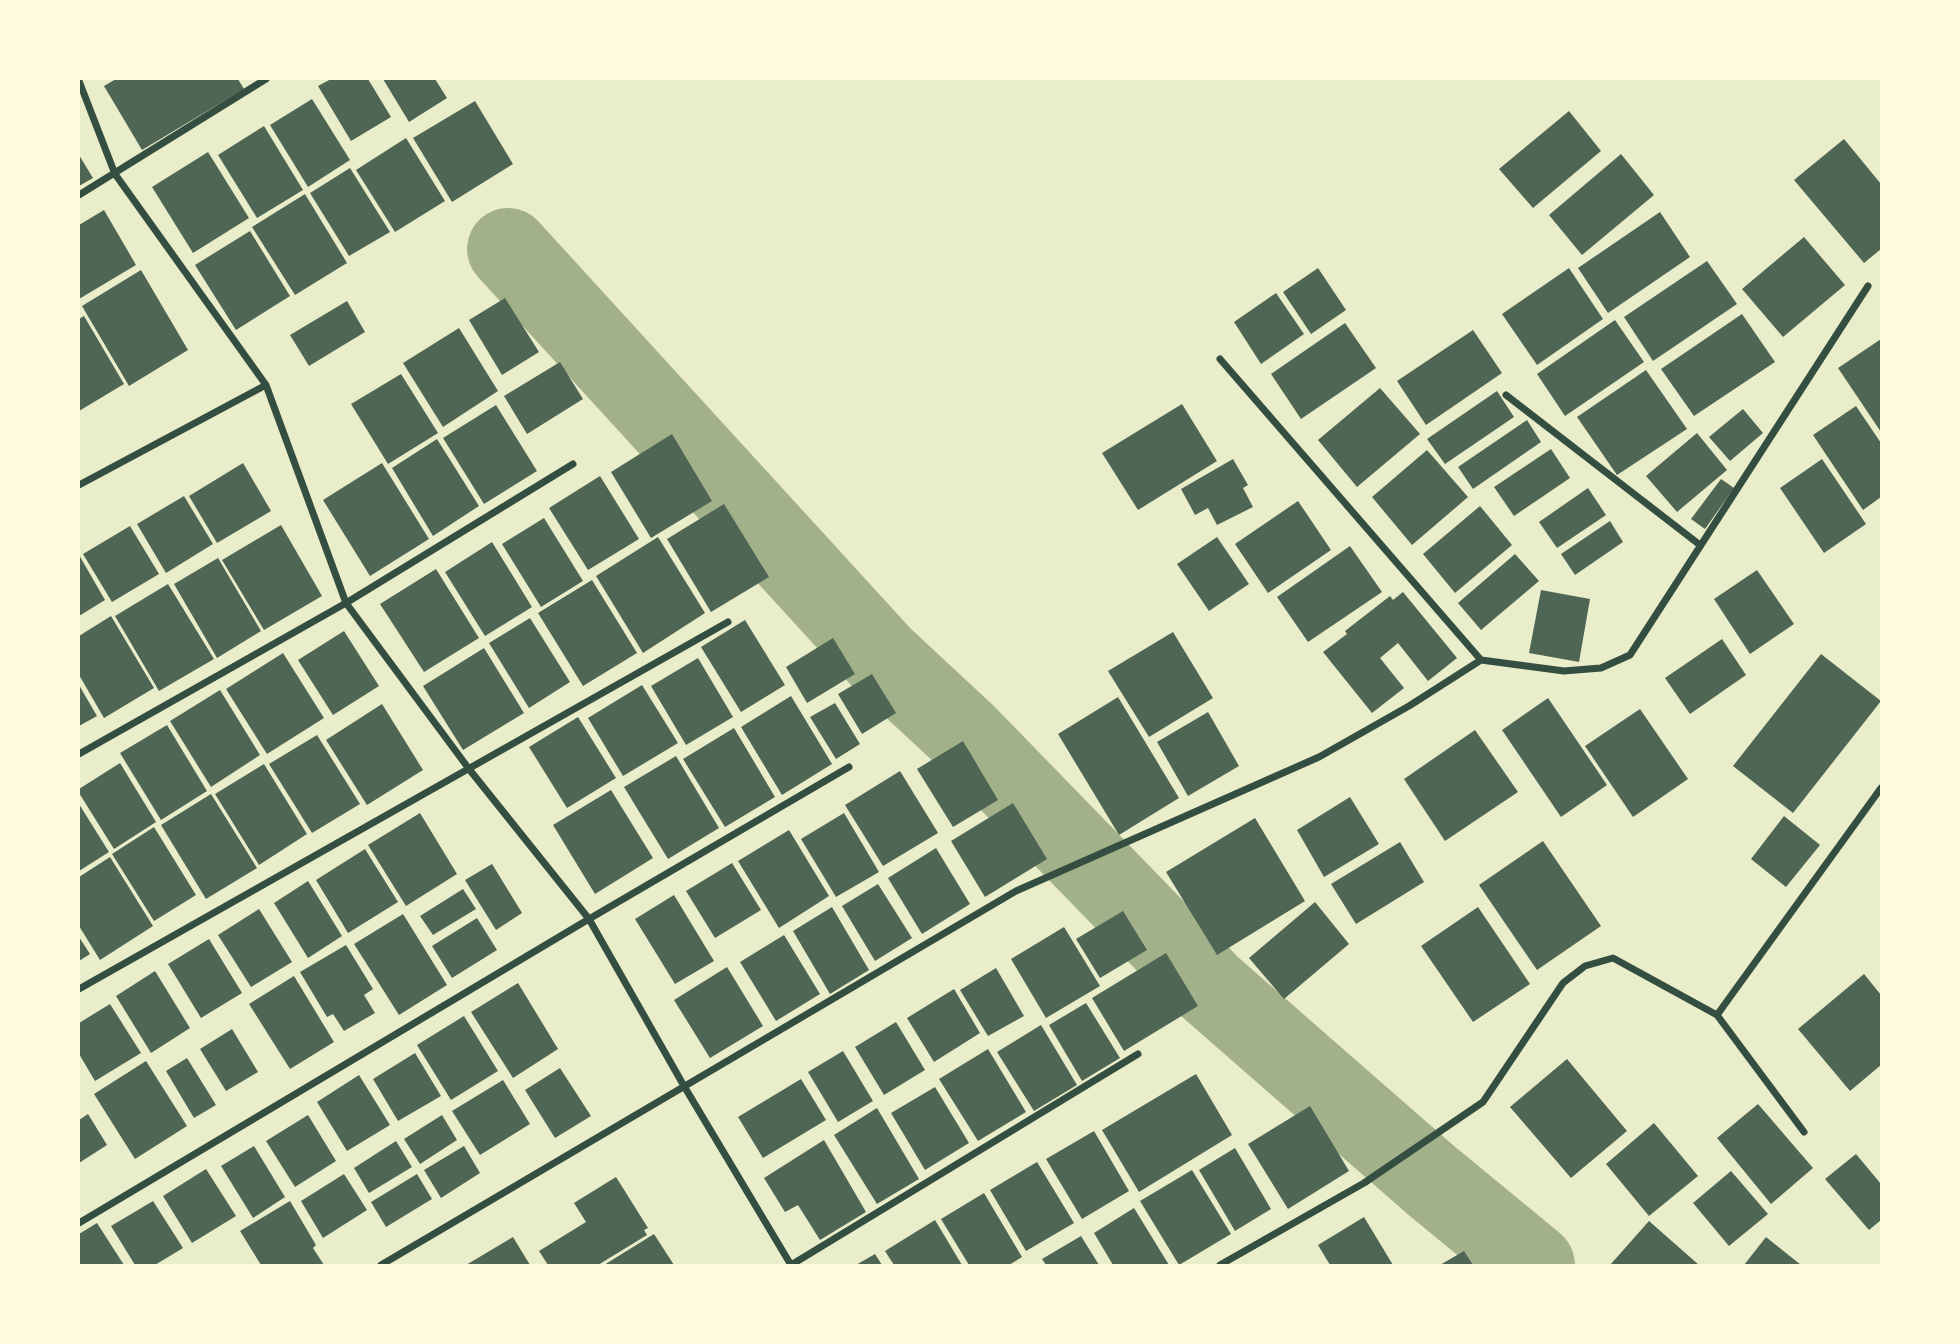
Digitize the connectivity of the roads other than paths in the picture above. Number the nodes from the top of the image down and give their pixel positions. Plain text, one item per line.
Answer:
1 (266, 79) edge
2 (79, 81) edge
3 (115, 174) junction
4 (79, 195) edge
5 (1868, 286) dead end
6 (1220, 359) dead end
7 (266, 385) junction
8 (1506, 395) dead end
9 (573, 464) dead end
10 (79, 485) edge
11 (1700, 545) junction
12 (346, 603) junction
13 (728, 622) dead end
14 (1481, 660) junction
15 (79, 754) edge
16 (849, 767) dead end
17 (469, 769) junction
18 (1881, 789) edge
19 (589, 919) junction
20 (79, 989) edge
21 (1717, 1015) junction
22 (1138, 1054) dead end
23 (684, 1086) junction
24 (1804, 1132) dead end
25 (79, 1223) edge
26 (382, 1265) edge
27 (1220, 1265) edge

1 - 3 street
2 - 3 street
3 - 4 street
3 - 7 street
5 - 11 street
6 - 14 street
7 - 10 street
7 - 12 street
8 - 11 street
9 - 12 street
11 - 14 street
12 - 15 street
12 - 17 street
13 - 17 street
14 - 23 street
16 - 19 street
17 - 19 street
17 - 20 street
18 - 21 street
19 - 23 street
19 - 25 street
21 - 24 street
21 - 27 street
22 - 23 street
23 - 26 street

